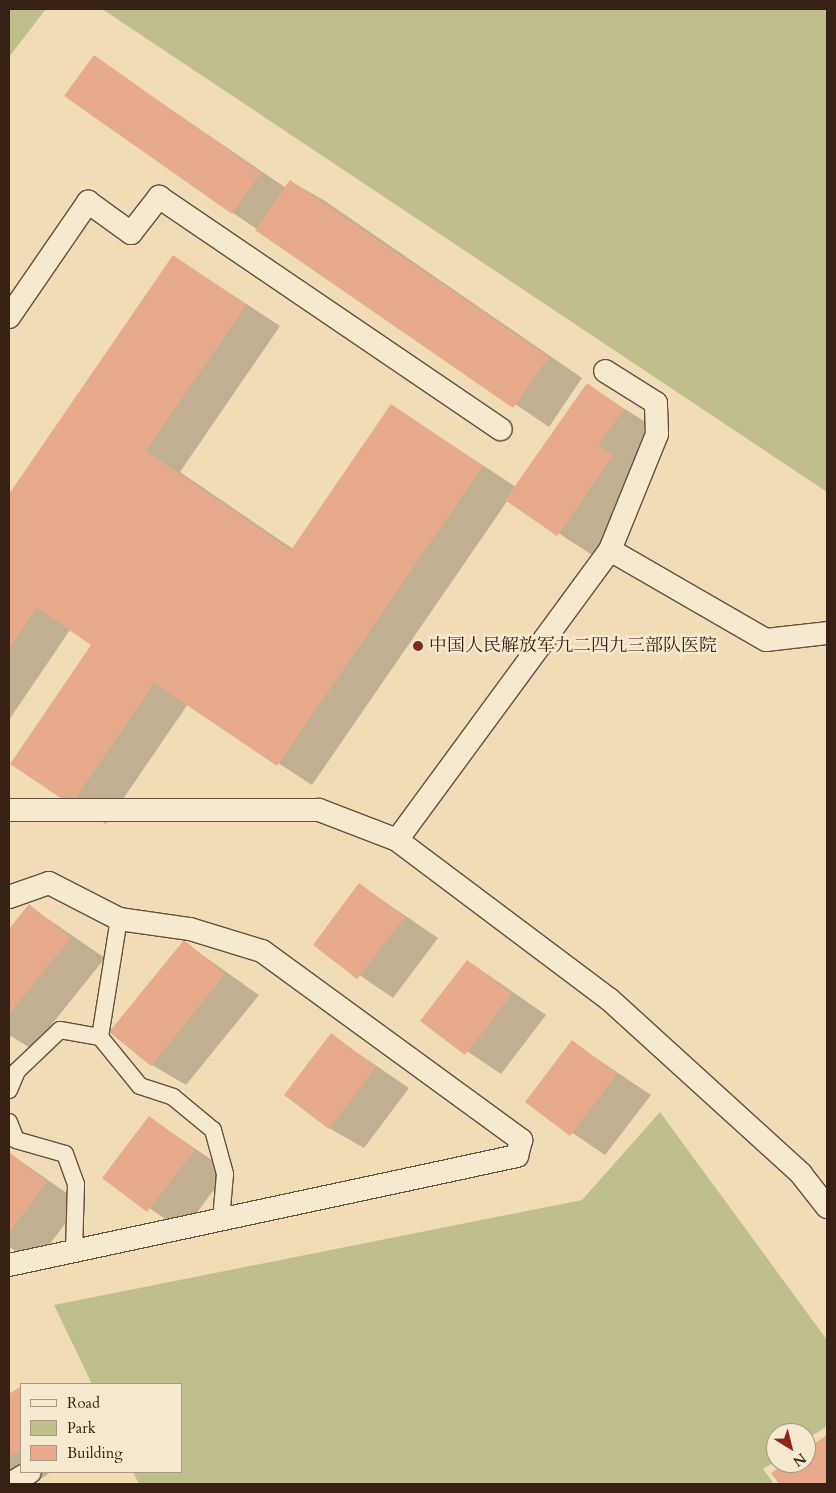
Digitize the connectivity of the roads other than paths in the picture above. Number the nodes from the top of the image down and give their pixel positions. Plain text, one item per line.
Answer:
1 (9, 317) edge
2 (606, 371) dead end
3 (501, 429) dead end
4 (610, 550) junction
5 (827, 633) edge
6 (9, 810) edge
7 (396, 840) junction
8 (9, 897) edge
9 (119, 919) junction
10 (100, 1037) junction
11 (9, 1090) edge
12 (9, 1122) edge
13 (827, 1207) edge
14 (221, 1220) junction
15 (74, 1251) junction
16 (9, 1265) edge
17 (28, 1473) edge
18 (10, 1484) edge

1 - 3 street
2 - 4 street
4 - 5 street
4 - 7 street
6 - 7 street
7 - 13 street
8 - 9 street
9 - 10 street
9 - 14 street
10 - 11 street
10 - 14 street
12 - 15 street
14 - 15 street
15 - 16 street
17 - 18 street

